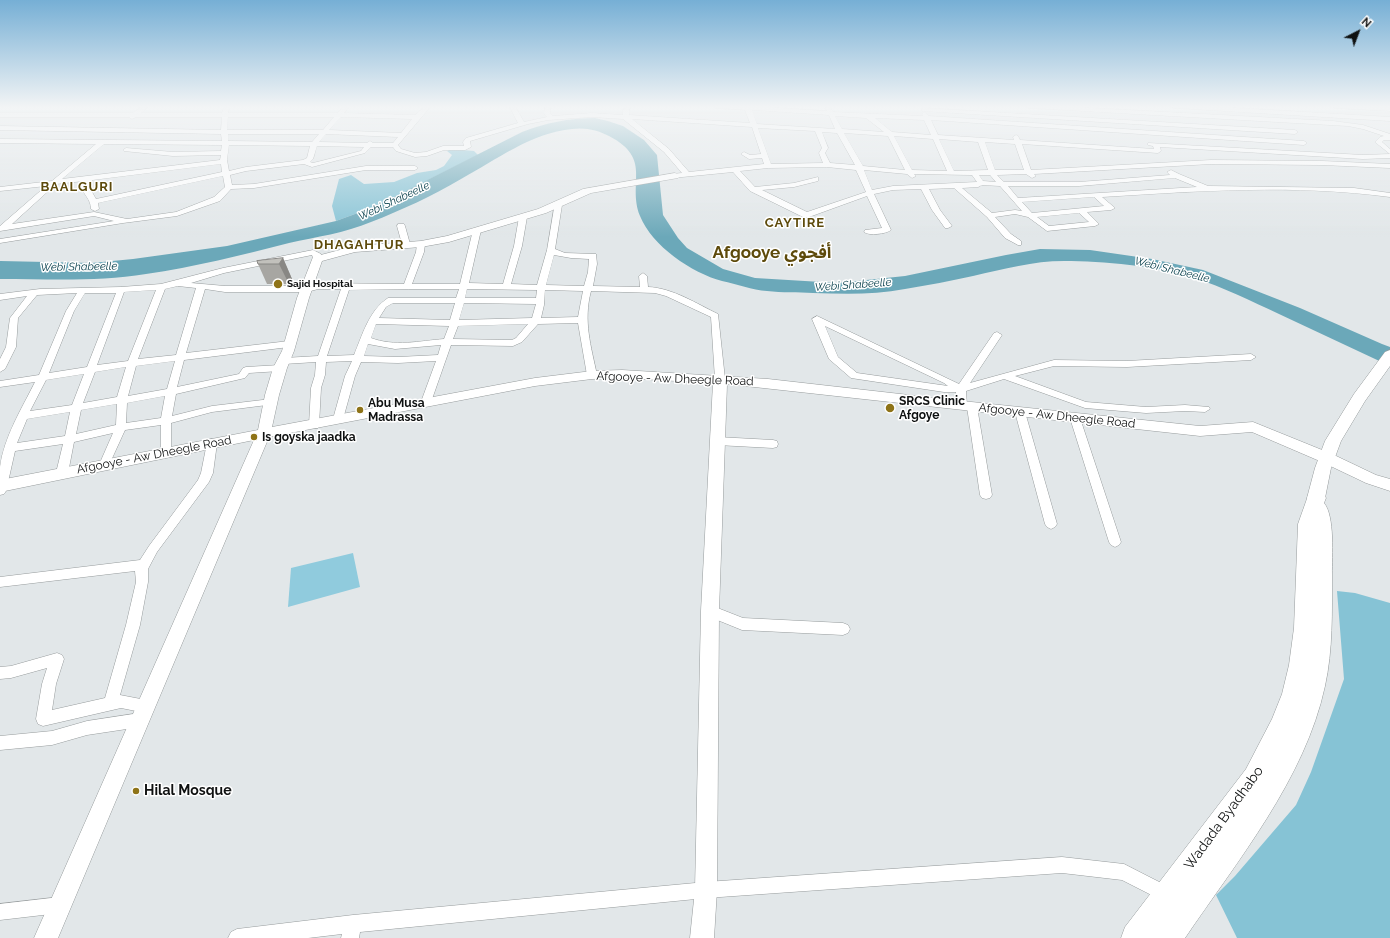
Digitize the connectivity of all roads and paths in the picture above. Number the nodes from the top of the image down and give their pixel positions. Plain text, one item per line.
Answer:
1 (93, 150) edge
2 (127, 150) edge
3 (225, 150) edge
4 (312, 150) edge
5 (365, 150) edge
6 (398, 150) edge
7 (438, 150) edge
8 (667, 150) edge
9 (762, 150) edge
10 (823, 150) edge
11 (849, 150) edge
12 (898, 150) edge
13 (941, 150) edge
14 (984, 150) edge
15 (1021, 150) edge
16 (1074, 150) edge
17 (1118, 150) edge
18 (1158, 150) edge
19 (1210, 150) edge
20 (1240, 150) edge
21 (1310, 150) edge
22 (224, 153) junction
23 (744, 154) dead end
24 (1314, 154) junction
25 (764, 156) junction
26 (1390, 156) edge
27 (1122, 159) junction
28 (224, 162) junction
29 (305, 162) junction
30 (1220, 162) junction
31 (1322, 163) junction
32 (1162, 164) junction
33 (827, 165) junction
34 (768, 166) junction
35 (1390, 166) edge
36 (860, 167) junction
37 (415, 168) dead end
38 (1065, 169) junction
39 (735, 170) junction
40 (909, 172) junction
41 (974, 172) junction
42 (992, 172) junction
43 (1028, 172) junction
44 (227, 173) junction
45 (951, 173) junction
46 (687, 175) junction
47 (675, 176) joint
48 (1176, 176) junction
49 (91, 178) junction
50 (815, 179) dead end
51 (1135, 181) junction
52 (54, 183) junction
53 (981, 183) junction
54 (1080, 183) junction
55 (1002, 184) junction
56 (1038, 184) junction
57 (956, 186) junction
58 (229, 187) junction
59 (921, 187) junction
60 (1209, 188) junction
61 (0, 189) edge
62 (753, 189) junction
63 (1147, 192) junction
64 (869, 193) junction
65 (1390, 195) edge
66 (1096, 196) junction
67 (1050, 198) junction
68 (1016, 200) junction
69 (94, 202) junction
70 (558, 205) junction
71 (1080, 210) junction
72 (1062, 212) junction
73 (94, 214) junction
74 (990, 215) junction
75 (1030, 215) junction
76 (523, 217) junction
77 (127, 221) junction
78 (401, 226) dead end
79 (948, 226) dead end
80 (1, 228) edge
81 (477, 230) junction
82 (868, 232) dead end
83 (0, 241) edge
84 (1018, 243) dead end
85 (406, 244) junction
86 (421, 244) junction
87 (551, 250) junction
88 (317, 259) junction
89 (643, 276) dead end
90 (179, 284) junction
91 (464, 286) junction
92 (160, 287) junction
93 (201, 287) junction
94 (407, 287) junction
95 (506, 287) junction
96 (541, 287) junction
97 (587, 287) junction
98 (346, 288) junction
99 (644, 288) junction
100 (307, 289) junction
101 (83, 290) junction
102 (122, 290) junction
103 (34, 293) junction
104 (0, 297) edge
105 (460, 300) junction
106 (539, 301) junction
107 (582, 320) junction
108 (373, 321) junction
109 (535, 322) junction
110 (454, 323) junction
111 (997, 335) dead end
112 (366, 340) junction
113 (448, 342) junction
114 (289, 344) junction
115 (1251, 357) dead end
116 (181, 358) junction
117 (358, 358) junction
118 (442, 358) junction
119 (321, 360) junction
120 (1386, 360) edge
121 (132, 364) junction
122 (282, 365) junction
123 (0, 369) edge
124 (90, 370) junction
125 (592, 375) junction
126 (42, 376) junction
127 (1004, 376) junction
128 (720, 379) junction
129 (0, 384) edge
130 (961, 389) junction
131 (171, 392) junction
132 (122, 399) junction
133 (271, 402) junction
134 (426, 402) junction
135 (967, 407) junction
136 (76, 408) junction
137 (1205, 409) dead end
138 (1020, 412) junction
139 (23, 416) junction
140 (1075, 418) junction
141 (338, 419) junction
142 (166, 421) junction
143 (314, 424) junction
144 (121, 427) junction
145 (264, 433) junction
146 (69, 439) junction
147 (717, 441) junction
148 (212, 444) junction
149 (772, 444) dead end
150 (10, 448) junction
151 (166, 452) junction
152 (1327, 458) junction
153 (104, 465) junction
154 (62, 473) junction
155 (1390, 484) edge
156 (0, 487) edge
157 (986, 494) dead end
158 (1316, 498) junction
159 (1051, 524) dead end
160 (1115, 542) dead end
161 (144, 565) junction
162 (0, 582) edge
163 (710, 611) junction
164 (843, 629) dead end
165 (0, 673) edge
166 (111, 703) junction
167 (143, 713) junction
168 (0, 743) edge
169 (706, 890) junction
170 (1168, 895) junction
171 (60, 905) junction
172 (0, 912) edge
173 (352, 931) edge
174 (46, 938) edge
175 (237, 938) edge
176 (702, 938) edge
177 (1136, 938) edge
178 (1167, 938) edge

1 - 52 street
2 - 22 street
3 - 22 street
4 - 29 street
5 - 29 street
6 - 7 street
8 - 46 street
9 - 25 street
10 - 33 street
11 - 36 street
12 - 40 street
13 - 45 street
14 - 42 street
15 - 43 street
16 - 27 street
17 - 27 street
18 - 27 street
19 - 30 street
20 - 24 street
21 - 24 street
22 - 28 street
23 - 25 street
24 - 26 street
24 - 31 street
25 - 34 street
27 - 32 street
27 - 38 street
27 - 51 street
28 - 44 street
28 - 49 street
29 - 44 street
30 - 31 street
30 - 32 street
31 - 35 street
32 - 48 street
33 - 34 street
33 - 36 street
34 - 39 street
36 - 40 street
36 - 64 street
37 - 58 street
38 - 43 street
38 - 54 street
39 - 46 street
39 - 62 street
40 - 45 street
40 - 59 street
41 - 42 street
41 - 45 street
41 - 53 street
42 - 43 street
42 - 55 street
43 - 56 street
44 - 58 street
44 - 69 street
46 - 47 street
47 - 70 main road
48 - 51 street
48 - 60 street
49 - 52 street
49 - 69 street
50 - 62 street
51 - 54 street
51 - 63 street
52 - 61 street
52 - 80 street
53 - 55 street
53 - 57 street
54 - 56 street
54 - 66 street
55 - 56 street
55 - 68 street
56 - 67 street
57 - 59 street
57 - 74 street
58 - 77 street
59 - 64 street
59 - 79 street
60 - 63 street
60 - 65 street
62 - 64 street
63 - 66 street
64 - 82 street
66 - 67 street
66 - 71 street
67 - 68 street
67 - 72 street
68 - 75 street
69 - 73 street
70 - 76 main road
70 - 87 street
71 - 72 street
71 - 75 street
72 - 75 street
73 - 77 street
73 - 80 street
74 - 75 street
74 - 84 street
76 - 81 main road
76 - 95 street
77 - 83 street
78 - 85 street
81 - 86 main road
81 - 91 street
85 - 86 main road
85 - 88 main road
86 - 94 street
87 - 96 street
87 - 97 street
88 - 90 street
88 - 100 main road
89 - 99 street
90 - 92 street
90 - 93 street
91 - 94 street
91 - 95 street
91 - 105 street
92 - 102 street
92 - 121 street
93 - 100 street
93 - 116 street
94 - 98 street
95 - 96 street
96 - 97 street
96 - 106 street
97 - 99 street
97 - 107 street
98 - 100 street
98 - 119 street
99 - 128 street
100 - 114 main road
101 - 102 street
101 - 103 street
101 - 126 street
102 - 124 street
103 - 104 street
103 - 123 street
105 - 106 street
105 - 108 street
105 - 110 street
106 - 109 street
107 - 109 street
107 - 125 street
108 - 110 street
108 - 112 street
109 - 110 street
109 - 113 street
110 - 113 street
111 - 130 street
112 - 113 street
112 - 117 street
113 - 118 street
114 - 116 street
114 - 122 main road
115 - 127 street
116 - 121 street
116 - 131 street
117 - 118 street
117 - 119 street
117 - 141 street
118 - 134 street
119 - 122 street
119 - 143 street
120 - 152 main road, Wadada Byadhabo
121 - 124 street
121 - 132 street
122 - 131 street
122 - 133 main road
124 - 126 street
124 - 136 street
125 - 128 main road, Afgooye - Aw Dheegle Road
125 - 134 main road, Afgooye - Aw Dheegle Road
126 - 129 street
126 - 139 street
127 - 130 street
127 - 137 street
128 - 135 main road, Afgooye - Aw Dheegle Road
128 - 147 main road
130 - 130 street
130 - 135 street
131 - 132 street
131 - 142 street
132 - 136 street
132 - 144 street
133 - 142 street
133 - 145 main road
134 - 141 main road, Afgooye - Aw Dheegle Road
135 - 138 main road, Afgooye - Aw Dheegle Road
135 - 157 street
136 - 139 street
136 - 146 street
138 - 140 main road, Afgooye - Aw Dheegle Road
138 - 159 street
139 - 150 street
140 - 152 main road, Afgooye - Aw Dheegle Road
140 - 160 street
141 - 143 main road, Afgooye - Aw Dheegle Road
142 - 144 street
142 - 151 street
143 - 145 main road, Afgooye - Aw Dheegle Road
144 - 146 street
144 - 153 street
145 - 148 main road, Afgooye - Aw Dheegle Road
145 - 167 main road
146 - 150 street
146 - 154 street
147 - 149 street
147 - 163 main road
148 - 151 main road, Afgooye - Aw Dheegle Road
148 - 161 street
150 - 156 street
151 - 153 main road, Afgooye - Aw Dheegle Road
152 - 155 main road, Afgooye - Aw Dheegle Road
152 - 158 main road, Wadada Byadhabo
153 - 154 main road, Afgooye - Aw Dheegle Road
154 - 156 main road, Afgooye - Aw Dheegle Road
158 - 170 highway, Wadada Byadhabo
158 - 178 highway, Wadada Byadhabo
161 - 162 street
161 - 166 street
163 - 164 street
163 - 169 main road
165 - 166 street
166 - 167 street
167 - 168 street
167 - 171 main road
169 - 170 street
169 - 173 street
169 - 176 main road
170 - 177 highway, Wadada Byadhabo
171 - 172 street
171 - 174 main road
173 - 175 street

